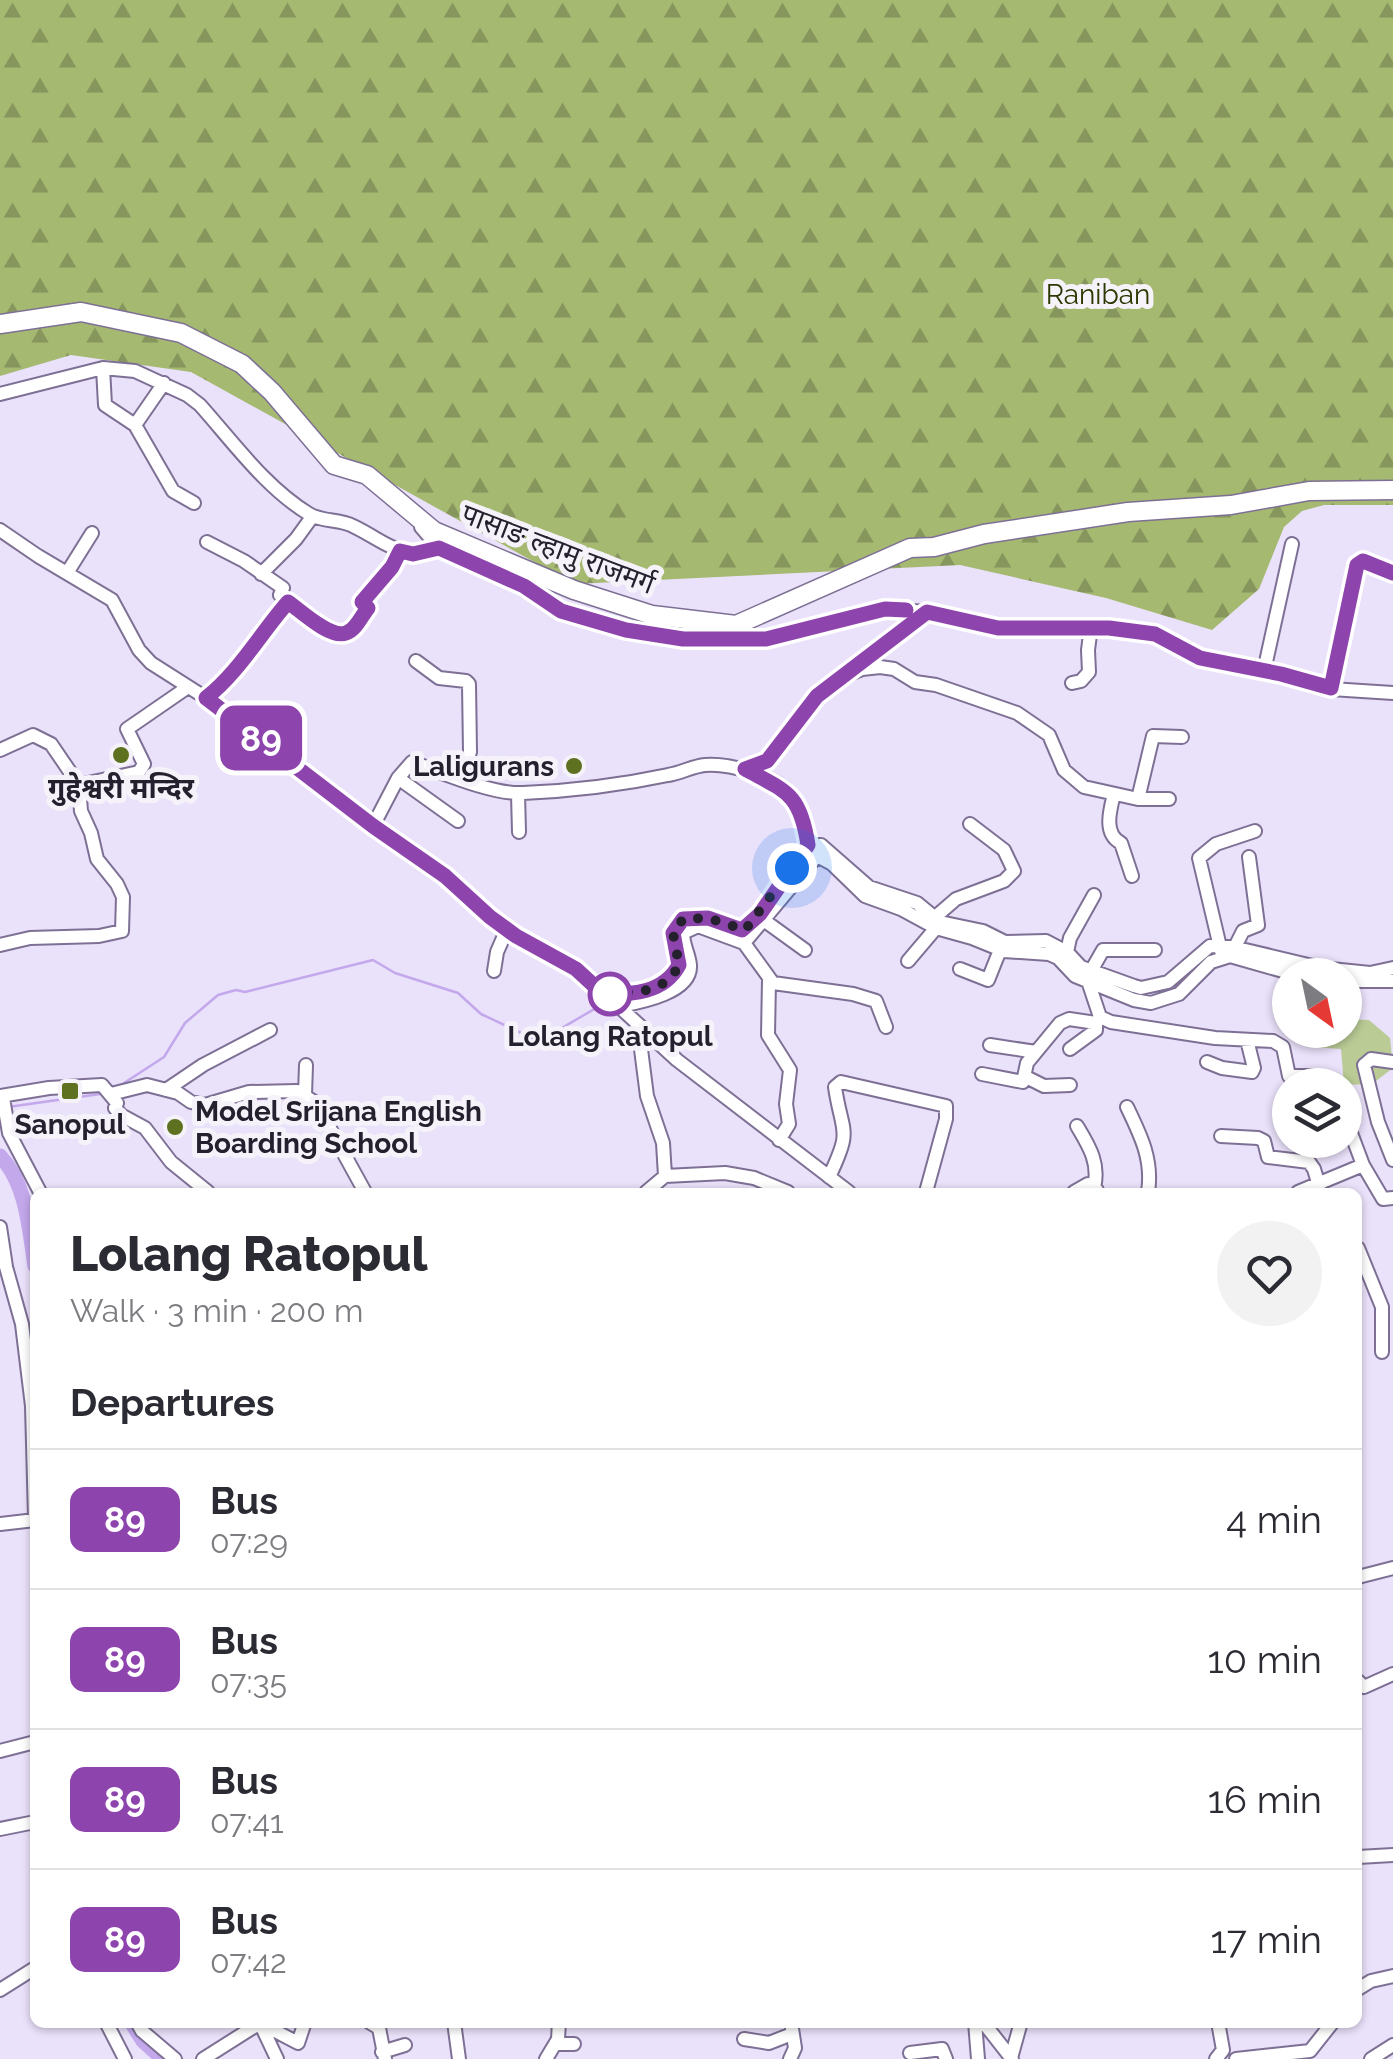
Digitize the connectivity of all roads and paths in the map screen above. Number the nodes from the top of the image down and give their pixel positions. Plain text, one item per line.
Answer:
1 (0, 324) edge
2 (103, 368) junction
3 (164, 383) junction
4 (0, 394) edge
5 (135, 424) junction
6 (1393, 490) edge
7 (401, 502) junction
8 (194, 503) dead end
9 (312, 517) junction
10 (0, 530) edge
11 (92, 533) dead end
12 (207, 542) dead end
13 (1292, 544) dead end
14 (439, 548) junction
15 (400, 551) junction
16 (66, 573) junction
17 (1393, 573) edge
18 (261, 574) junction
19 (288, 602) junction
20 (927, 612) junction
21 (1091, 628) junction
22 (416, 661) dead end
23 (1264, 670) junction
24 (848, 676) junction
25 (1072, 683) dead end
26 (188, 686) junction
27 (1331, 688) junction
28 (1393, 693) edge
29 (206, 698) junction
30 (1182, 736) dead end
31 (0, 750) edge
32 (745, 769) junction
33 (461, 777) junction
34 (398, 778) junction
35 (79, 784) junction
36 (518, 794) junction
37 (1114, 794) junction
38 (1138, 799) junction
39 (1170, 799) dead end
40 (458, 820) dead end
41 (970, 824) dead end
42 (373, 826) junction
43 (1255, 831) dead end
44 (519, 832) dead end
45 (808, 845) junction
46 (1249, 858) dead end
47 (1132, 876) dead end
48 (1094, 895) dead end
49 (765, 922) junction
50 (935, 923) junction
51 (507, 930) junction
52 (744, 943) junction
53 (0, 945) edge
54 (1004, 948) junction
55 (805, 950) dead end
56 (1155, 950) dead end
57 (1224, 950) junction
58 (1067, 952) junction
59 (908, 961) dead end
60 (1272, 967) edge
61 (1393, 968) edge
62 (960, 969) dead end
63 (494, 971) dead end
64 (1094, 978) junction
65 (769, 980) junction
66 (1393, 980) edge
67 (1362, 981) edge
68 (603, 994) junction
69 (616, 1007) junction
70 (1098, 1020) junction
71 (638, 1026) junction
72 (886, 1026) dead end
73 (270, 1030) dead end
74 (1247, 1040) junction
75 (990, 1045) dead end
76 (1070, 1049) dead end
77 (1036, 1052) junction
78 (1208, 1062) dead end
79 (1393, 1062) edge
80 (306, 1065) dead end
81 (1287, 1068) edge
82 (982, 1074) dead end
83 (1026, 1077) junction
84 (1070, 1085) dead end
85 (103, 1088) junction
86 (166, 1090) junction
87 (306, 1094) junction
88 (2, 1102) edge
89 (1128, 1108) dead end
90 (1077, 1126) dead end
91 (1220, 1136) dead end
92 (779, 1140) junction
93 (1360, 1158) edge
94 (1393, 1160) edge
95 (1363, 1165) junction
96 (665, 1176) junction
97 (829, 1177) junction
98 (1325, 1187) edge
99 (38, 1188) edge
100 (203, 1188) edge
101 (363, 1188) edge
102 (651, 1188) edge
103 (777, 1188) edge
104 (844, 1188) edge
105 (927, 1188) edge
106 (1097, 1188) edge
107 (1148, 1188) edge
108 (1393, 1198) edge
109 (0, 1227) edge
110 (1362, 1258) edge
111 (3, 1268) edge
112 (1382, 1352) dead end
113 (30, 1363) edge
114 (30, 1520) edge
115 (0, 1524) edge
116 (1393, 1568) edge
117 (1362, 1576) edge
118 (1393, 1674) edge
119 (1362, 1685) edge
120 (30, 1743) edge
121 (0, 1751) edge
122 (30, 1823) edge
123 (0, 1829) edge
124 (1393, 1855) edge
125 (1362, 1857) edge
126 (30, 1971) edge
127 (1393, 1976) edge
128 (1362, 1987) edge
129 (0, 1990) edge
130 (109, 2028) edge
131 (140, 2028) edge
132 (252, 2028) edge
133 (262, 2028) edge
134 (270, 2028) edge
135 (304, 2028) edge
136 (379, 2028) edge
137 (455, 2028) edge
138 (558, 2028) edge
139 (791, 2028) edge
140 (975, 2028) edge
141 (988, 2028) edge
142 (1020, 2028) edge
143 (1219, 2028) edge
144 (1329, 2028) edge
145 (744, 2038) dead end
146 (556, 2044) junction
147 (574, 2044) dead end
148 (406, 2045) dead end
149 (1393, 2045) edge
150 (910, 2053) dead end
151 (383, 2055) edge
152 (125, 2059) edge
153 (175, 2059) edge
154 (203, 2059) edge
155 (277, 2059) edge
156 (460, 2059) edge
157 (546, 2059) edge
158 (790, 2059) edge
159 (946, 2059) edge
160 (978, 2059) edge
161 (1012, 2059) edge
162 (1226, 2059) edge
163 (1372, 2059) edge

1 - 7 main road, पासाङ ल्हामु राजमर्ग
2 - 3 street
2 - 4 street
2 - 5 street
3 - 5 street
3 - 9 street
5 - 8 street
6 - 7 main road, पासाङ ल्हामु राजमर्ग
7 - 14 street
9 - 15 street
9 - 18 street
10 - 16 street
11 - 16 street
12 - 18 street
13 - 23 street
14 - 15 street
14 - 20 street
15 - 19 street
16 - 26 street
17 - 27 street
18 - 19 street
19 - 29 street
20 - 21 street
20 - 24 street
21 - 23 street
21 - 25 street
22 - 33 street
23 - 27 street
24 - 32 street
24 - 37 street
26 - 29 street
26 - 35 street
27 - 28 street
29 - 42 street
30 - 38 street
31 - 35 street
32 - 36 street
32 - 45 street
33 - 34 street
33 - 36 street
34 - 40 street
34 - 42 street
35 - 53 street
36 - 44 street
37 - 38 street
37 - 47 street
38 - 39 street
41 - 50 street
42 - 51 street
43 - 57 street
45 - 50 street
45 - 68 street
46 - 57 street
48 - 58 street
49 - 50 street
49 - 52 street
49 - 55 street
50 - 54 street
50 - 59 street
51 - 63 street
51 - 68 street
52 - 65 street
52 - 69 street
54 - 58 street
54 - 62 street
54 - 64 street
56 - 64 street
57 - 60 street
57 - 61 street
57 - 64 street
58 - 64 street
64 - 70 street
65 - 72 street
65 - 92 street
66 - 67 street
68 - 69 street
69 - 71 street
70 - 74 street
70 - 76 street
70 - 77 street
71 - 92 street
71 - 96 street
73 - 86 street
74 - 78 street
74 - 81 street
75 - 77 street
77 - 83 street
79 - 94 street
80 - 87 street
82 - 83 street
83 - 84 street
85 - 86 street
85 - 88 street
85 - 100 street
86 - 87 street
87 - 101 street
88 - 99 street
89 - 107 street
90 - 106 street
91 - 98 street
92 - 97 street
93 - 95 street
95 - 98 street
95 - 108 street
96 - 102 street
96 - 103 street
97 - 104 street
97 - 105 street
109 - 111 street
110 - 112 street
111 - 113 street
114 - 115 street
116 - 117 street
118 - 119 street
120 - 121 street
122 - 123 street
124 - 125 street
126 - 129 street
127 - 128 street
130 - 152 street
131 - 153 street
132 - 154 street
133 - 155 street
134 - 135 street
136 - 151 street
137 - 156 street
138 - 146 street
139 - 145 street
139 - 158 street
140 - 160 street
141 - 161 street
142 - 161 street
143 - 162 street
144 - 162 street
146 - 147 street
146 - 157 street
148 - 151 street
149 - 163 street
150 - 159 street

